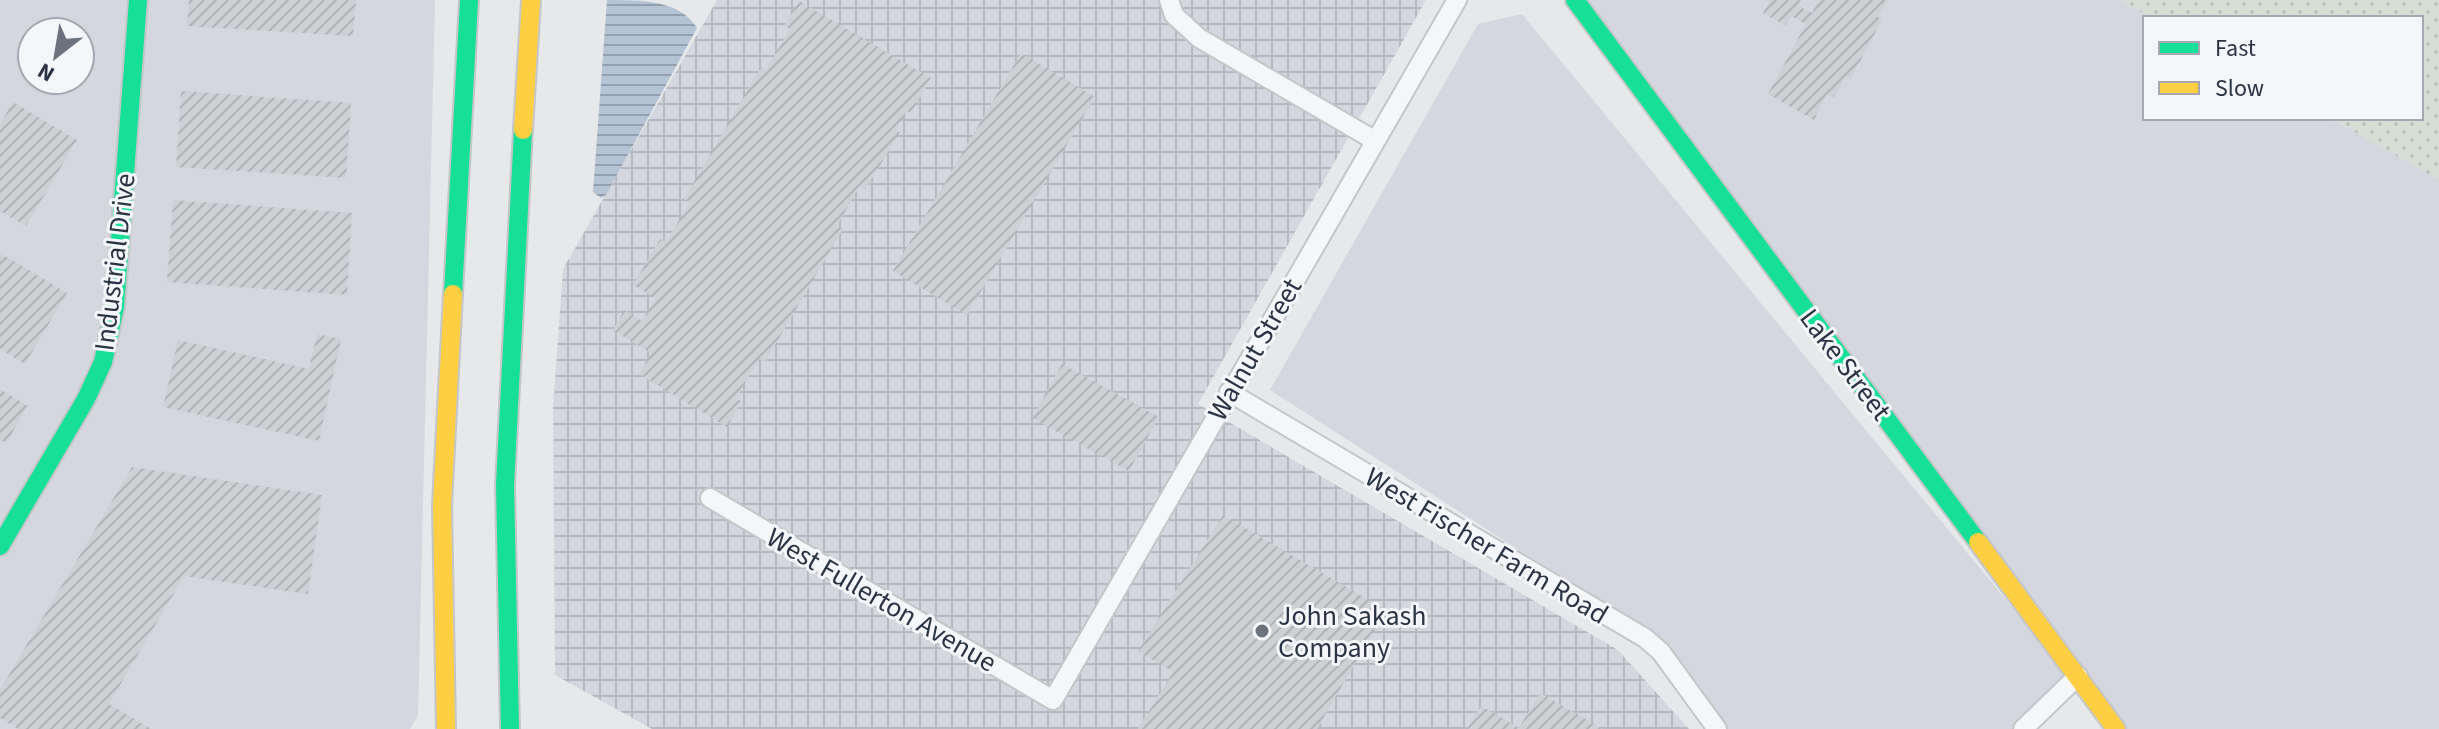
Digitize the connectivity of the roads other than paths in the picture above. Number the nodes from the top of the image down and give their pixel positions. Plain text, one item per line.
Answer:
1 (138, 0) edge
2 (469, 0) edge
3 (531, 0) edge
4 (1169, 0) edge
5 (1457, 0) edge
6 (1575, 0) edge
7 (1374, 140) junction
8 (1229, 392) junction
9 (710, 498) dead end
10 (0, 546) edge
11 (2078, 676) junction
12 (1053, 700) joint
13 (446, 729) edge
14 (510, 729) edge
15 (1717, 729) edge
16 (2023, 729) edge
17 (2116, 729) edge

1 - 10 main road, Industrial Drive
2 - 13 main road
3 - 14 main road
4 - 7 street
5 - 7 street, Walnut Street
6 - 11 main road, Lake Street
7 - 8 street, Walnut Street
8 - 12 street, Walnut Street
8 - 15 street, West Fischer Farm Road
9 - 12 street, West Fullerton Avenue
11 - 16 street
11 - 17 main road, Lake Street

